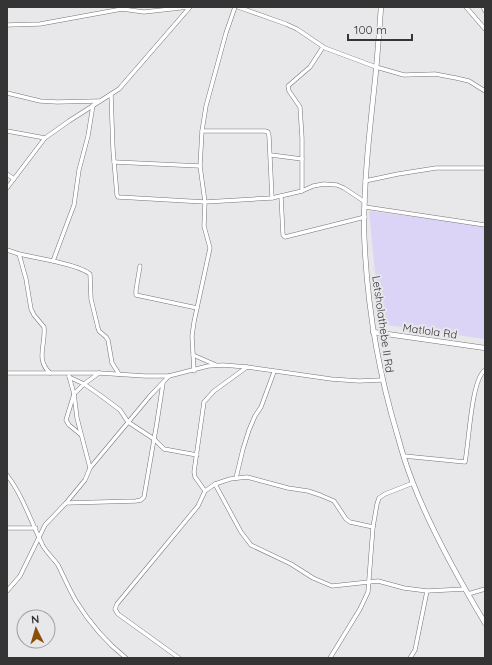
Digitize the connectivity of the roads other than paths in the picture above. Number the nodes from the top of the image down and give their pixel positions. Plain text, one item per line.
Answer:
1 (190, 7) edge
2 (235, 7) edge
3 (238, 7) edge
4 (381, 7) edge
5 (466, 7) edge
6 (483, 7) edge
7 (485, 11) edge
8 (7, 25) edge
9 (485, 29) edge
10 (323, 47) junction
11 (376, 67) junction
12 (485, 91) edge
13 (7, 93) edge
14 (111, 94) junction
15 (99, 101) junction
16 (92, 105) junction
17 (7, 131) edge
18 (202, 131) junction
19 (45, 138) junction
20 (271, 155) junction
21 (302, 159) junction
22 (114, 162) junction
23 (200, 166) junction
24 (485, 166) edge
25 (7, 174) edge
26 (14, 179) junction
27 (365, 181) junction
28 (7, 188) edge
29 (302, 191) junction
30 (281, 196) junction
31 (272, 198) junction
32 (205, 202) junction
33 (365, 205) junction
34 (365, 217) junction
35 (485, 224) edge
36 (7, 250) edge
37 (19, 254) junction
38 (53, 261) junction
39 (140, 266) dead end
40 (197, 308) junction
41 (373, 332) junction
42 (485, 348) edge
43 (193, 354) junction
44 (218, 366) junction
45 (247, 367) junction
46 (485, 370) edge
47 (194, 371) junction
48 (274, 372) junction
49 (7, 373) edge
50 (50, 373) junction
51 (99, 373) junction
52 (119, 374) junction
53 (69, 375) junction
54 (169, 376) junction
55 (382, 380) junction
56 (163, 382) junction
57 (84, 384) junction
58 (74, 394) junction
59 (128, 422) junction
60 (80, 434) junction
61 (154, 439) junction
62 (197, 455) junction
63 (404, 456) junction
64 (90, 468) junction
65 (7, 475) edge
66 (236, 478) junction
67 (413, 483) junction
68 (215, 484) junction
69 (205, 491) junction
70 (66, 503) junction
71 (373, 527) junction
72 (7, 528) edge
73 (36, 528) junction
74 (39, 536) junction
75 (369, 581) junction
76 (465, 589) junction
77 (485, 589) edge
78 (7, 591) edge
79 (427, 591) junction
80 (468, 594) junction
81 (485, 623) edge
82 (126, 658) edge
83 (179, 658) edge
84 (330, 658) edge
85 (410, 658) edge

1 - 8 street
1 - 14 street
2 - 18 street
3 - 10 street
4 - 11 street, Letsholathebe II Rd
5 - 9 street
6 - 7 street
10 - 11 street
10 - 21 street
11 - 12 street
11 - 27 street, Letsholathebe II Rd
13 - 15 street
14 - 15 street
14 - 22 street
15 - 16 street
16 - 19 street
16 - 38 street
17 - 19 street
18 - 20 street
18 - 23 street
19 - 26 street
20 - 21 street
20 - 31 street
21 - 29 street
22 - 23 street
22 - 32 street
23 - 32 street
24 - 27 street
25 - 26 street
26 - 28 street
27 - 33 street, Letsholathebe II Rd
29 - 30 street
29 - 33 street
30 - 31 street
30 - 34 street
31 - 32 street
32 - 40 street
33 - 34 street, Letsholathebe II Rd
33 - 35 street
34 - 41 street, Letsholathebe II Rd
36 - 37 street
37 - 38 street
37 - 50 street
38 - 52 street
39 - 40 street
40 - 43 street
41 - 42 street, Matlola Rd
41 - 55 street, Letsholathebe II Rd
43 - 44 street
43 - 47 street
44 - 45 street
44 - 47 street
45 - 48 street
45 - 62 street
46 - 63 street
47 - 54 street
48 - 55 street
48 - 66 street
49 - 50 street
50 - 53 street
51 - 52 street
51 - 53 street
51 - 57 street
52 - 54 street
53 - 57 street
53 - 58 street
54 - 56 street
55 - 63 street, Letsholathebe II Rd
56 - 59 street
56 - 61 street
57 - 58 street
57 - 59 street
58 - 60 street
58 - 60 street
59 - 61 street
59 - 64 street
60 - 64 street
61 - 62 street
61 - 70 street
62 - 69 street
63 - 67 street, Letsholathebe II Rd
64 - 70 street
65 - 73 street
66 - 68 street
66 - 71 street
67 - 71 street
67 - 76 street, Letsholathebe II Rd
68 - 69 street
68 - 75 street
69 - 83 street
70 - 74 street
71 - 75 street
72 - 73 street
73 - 74 street
74 - 78 street
74 - 82 street
75 - 79 street
75 - 84 street
76 - 79 street
76 - 80 street, Letsholathebe II Rd
77 - 80 street
79 - 85 street
80 - 81 street, Letsholathebe II Rd

